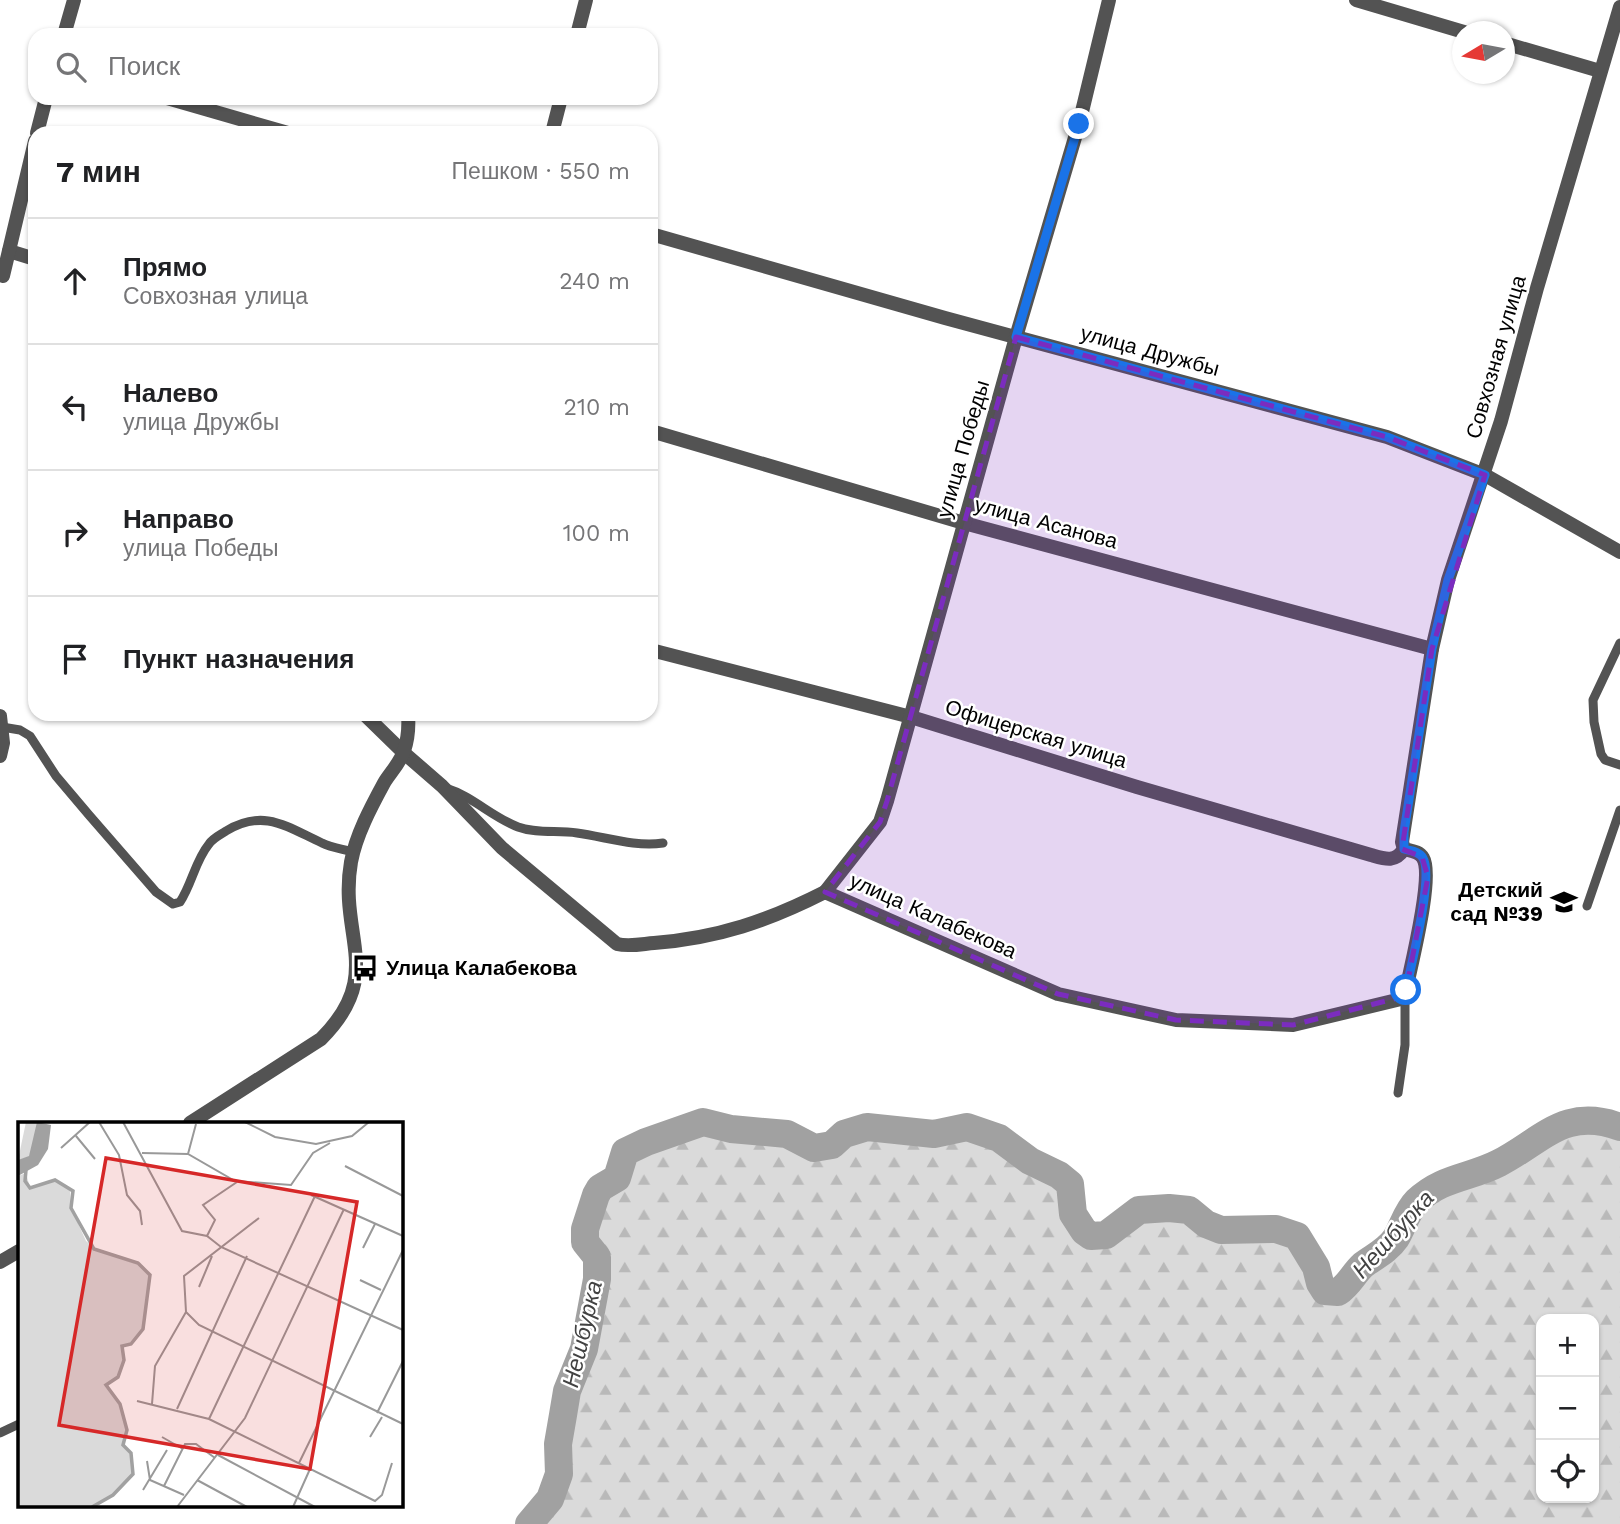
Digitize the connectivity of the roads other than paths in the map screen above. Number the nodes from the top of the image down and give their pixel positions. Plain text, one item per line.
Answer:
1 (74, 0) edge
2 (586, 0) edge
3 (1109, 0) edge
4 (1356, 0) edge
5 (1620, 7) edge
6 (66, 28) edge
7 (579, 28) edge
8 (1452, 28) edge
9 (1515, 46) edge
10 (1600, 71) junction
11 (44, 105) edge
12 (191, 105) edge
13 (559, 105) edge
14 (39, 126) edge
15 (264, 126) edge
16 (554, 126) edge
17 (28, 171) edge
18 (658, 236) edge
19 (9, 251) junction
20 (28, 257) edge
21 (3, 276) dead end
22 (1016, 337) junction
23 (658, 433) edge
24 (1485, 475) junction
25 (964, 523) junction
26 (1620, 552) edge
27 (1620, 643) edge
28 (1432, 649) junction
29 (658, 652) edge
30 (911, 717) junction
31 (371, 721) edge
32 (408, 721) edge
33 (1, 722) edge
34 (404, 753) junction
35 (0, 756) edge
36 (1620, 765) edge
37 (442, 786) junction
38 (1620, 810) edge
39 (663, 843) dead end
40 (1404, 849) junction
41 (354, 852) junction
42 (825, 892) junction
43 (1587, 906) dead end
44 (1405, 996) junction
45 (1398, 1093) dead end
46 (192, 1122) edge
47 (18, 1252) edge
48 (0, 1262) edge
49 (18, 1424) edge
50 (0, 1433) edge

1 - 6 street
2 - 7 street
3 - 22 street, улица Победы
4 - 8 street
5 - 10 street, Совхозная улица
9 - 10 street
10 - 24 street, Совхозная улица
11 - 14 street
12 - 15 street
13 - 16 street
17 - 19 street
18 - 22 street, улица Дружбы
19 - 20 street
19 - 21 street
22 - 24 street, улица Дружбы
22 - 25 street, улица Победы
23 - 25 street, улица Асанова
24 - 26 street, улица Дружбы
24 - 28 street, Совхозная улица
25 - 28 street, улица Асанова
25 - 30 street, улица Победы
27 - 36 lane
28 - 40 street, Совхозная улица
29 - 30 street, Офицерская улица
30 - 40 street, Офицерская улица
30 - 42 street, улица Победы
31 - 34 street, улица Калабекова
32 - 34 street
33 - 35 street
33 - 41 lane
34 - 37 street, улица Калабекова
34 - 41 street
37 - 39 lane
37 - 42 street, улица Калабекова
38 - 43 lane
40 - 44 street
41 - 46 street
42 - 44 street, улица Калабекова
44 - 45 lane
47 - 48 street
49 - 50 lane

